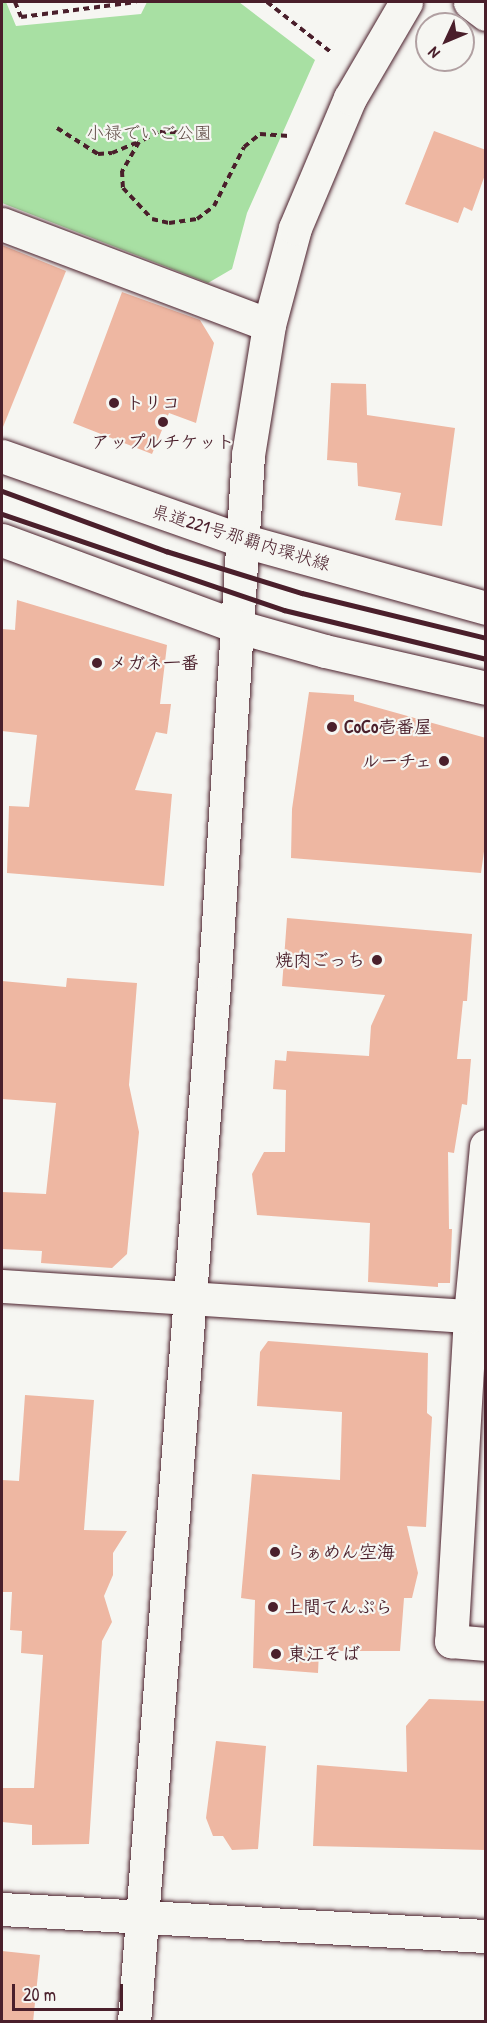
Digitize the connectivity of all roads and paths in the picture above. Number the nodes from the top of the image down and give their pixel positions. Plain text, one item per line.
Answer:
1 (15, 2) edge
2 (136, 2) edge
3 (267, 2) edge
4 (406, 2) edge
5 (470, 2) edge
6 (486, 14) edge
7 (332, 53) dead end
8 (57, 128) dead end
9 (289, 135) dead end
10 (189, 137) dead end
11 (139, 142) junction
12 (2, 224) edge
13 (269, 326) junction
14 (2, 456) edge
15 (2, 540) edge
16 (241, 540) junction
17 (486, 608) edge
18 (236, 626) junction
19 (486, 688) edge
20 (486, 1146) edge
21 (483, 1214) edge
22 (2, 1286) edge
23 (190, 1299) junction
24 (470, 1316) junction
25 (474, 1431) edge
26 (486, 1644) edge
27 (2, 1909) edge
28 (142, 1918) junction
29 (486, 1936) edge
30 (134, 2022) edge

1 - 2 path
3 - 7 path
4 - 13 street
5 - 6 street
8 - 11 path
9 - 11 path
10 - 11 path
12 - 13 street
13 - 16 street
14 - 16 street, 県道221号那覇内環状線
15 - 18 street
16 - 17 street, 県道221号那覇内環状線
16 - 18 street
18 - 19 street
18 - 23 street
20 - 21 street
21 - 24 street
22 - 23 street
23 - 24 street
23 - 28 street
24 - 25 street
25 - 26 street
27 - 28 street
28 - 29 street
28 - 30 street

